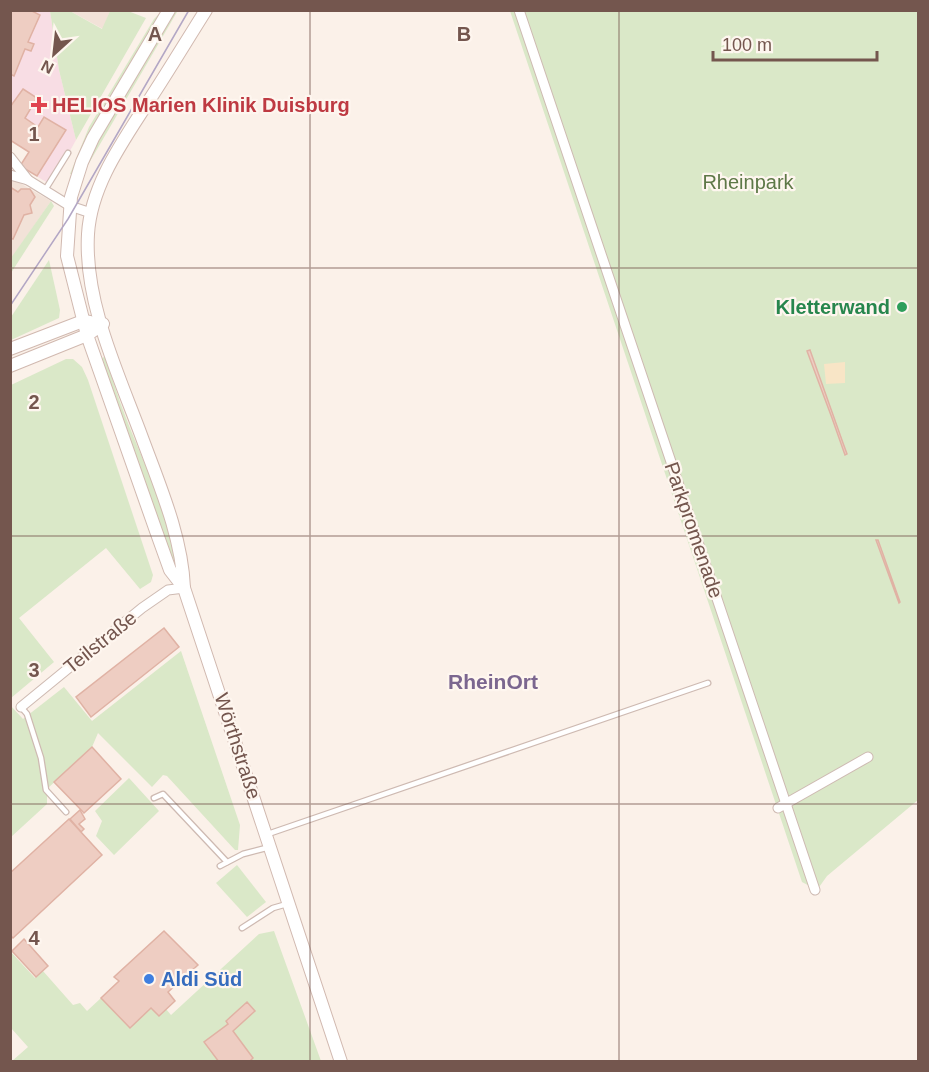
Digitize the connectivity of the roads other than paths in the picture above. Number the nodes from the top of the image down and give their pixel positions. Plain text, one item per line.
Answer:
1 (169, 10) edge
2 (519, 10) edge
3 (201, 12) edge
4 (68, 153) dead end
5 (10, 156) edge
6 (10, 175) edge
7 (28, 180) junction
8 (45, 190) junction
9 (70, 206) junction
10 (91, 213) junction
11 (83, 321) junction
12 (103, 324) junction
13 (87, 335) junction
14 (10, 349) edge
15 (10, 366) edge
16 (184, 588) junction
17 (708, 683) dead end
18 (21, 707) joint
19 (868, 757) dead end
20 (154, 798) dead end
21 (782, 806) junction
22 (66, 812) dead end
23 (268, 841) junction
24 (227, 862) junction
25 (220, 866) dead end
26 (814, 890) dead end
27 (288, 904) junction
28 (242, 928) dead end
29 (341, 1062) edge

1 - 9 street, Wörthstraße
2 - 21 street, Parkpromenade
3 - 10 street, Wörthstraße
4 - 8 lane
5 - 7 street
6 - 7 street
7 - 8 street
8 - 9 street
9 - 10 street
9 - 11 street, Wörthstraße
10 - 12 street, Wörthstraße
11 - 12 street
11 - 13 street, Wörthstraße
11 - 14 street
12 - 13 street
12 - 16 street, Wörthstraße
13 - 15 street
13 - 16 street, Wörthstraße
16 - 18 street, Teilstraße
16 - 23 street, Wörthstraße
17 - 23 lane
18 - 22 lane
19 - 21 street
20 - 24 lane
21 - 26 street, Parkpromenade
23 - 24 lane
23 - 27 street, Wörthstraße
24 - 25 lane
27 - 28 lane
27 - 29 street, Wörthstraße

